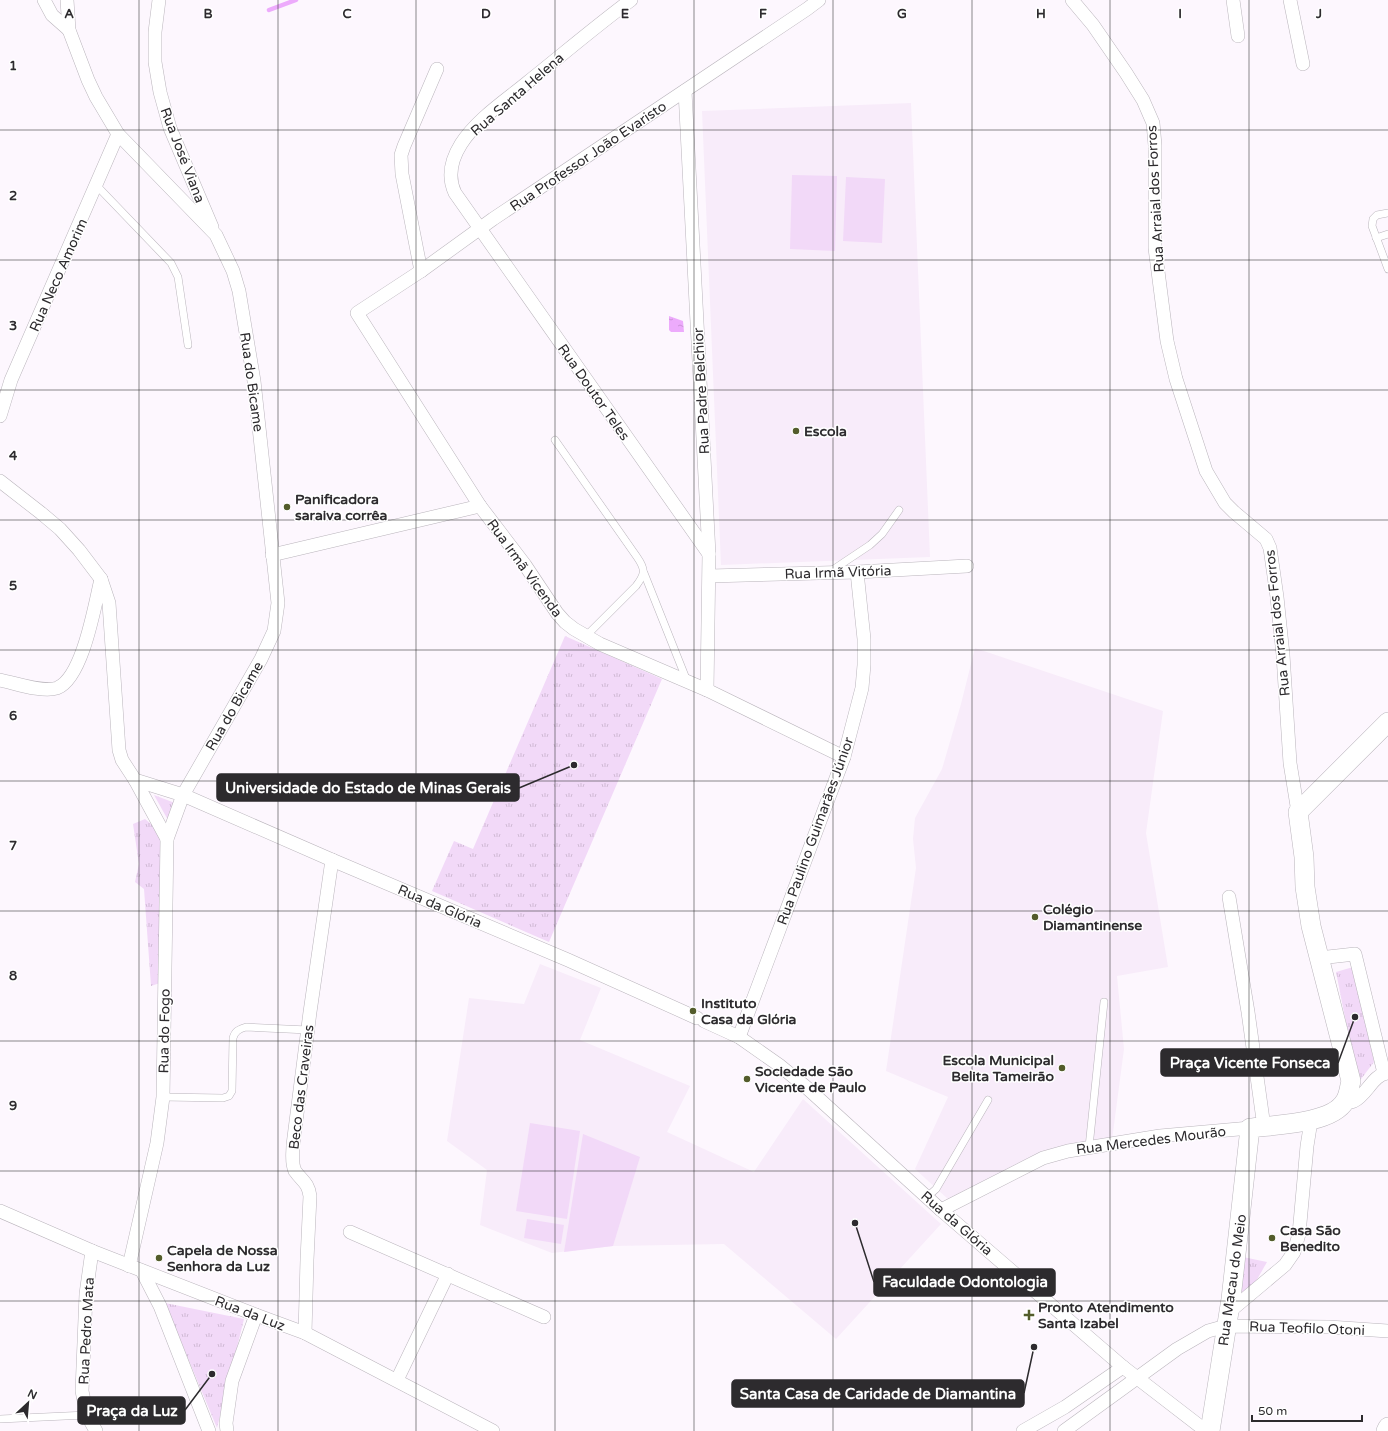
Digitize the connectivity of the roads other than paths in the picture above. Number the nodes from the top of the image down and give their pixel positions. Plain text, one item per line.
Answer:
1 (44, 0) edge
2 (67, 0) edge
3 (158, 0) edge
4 (631, 0) edge
5 (819, 0) edge
6 (1072, 0) edge
7 (1233, 0) edge
8 (1290, 0) edge
9 (69, 30) junction
10 (1238, 36) dead end
11 (1303, 64) dead end
12 (437, 69) dead end
13 (685, 91) junction
14 (118, 134) junction
15 (97, 186) junction
16 (1388, 213) edge
17 (480, 229) junction
18 (1388, 234) edge
19 (216, 236) junction
20 (1376, 238) junction
21 (1388, 269) edge
22 (421, 271) junction
23 (357, 313) joint
24 (188, 345) dead end
25 (0, 416) edge
26 (555, 440) dead end
27 (0, 481) edge
28 (480, 506) junction
29 (899, 510) dead end
30 (710, 554) junction
31 (272, 555) junction
32 (967, 566) dead end
33 (829, 572) junction
34 (858, 572) junction
35 (644, 573) junction
36 (710, 576) junction
37 (101, 579) junction
38 (586, 636) junction
39 (0, 680) edge
40 (688, 682) junction
41 (707, 690) junction
42 (1388, 722) edge
43 (844, 757) junction
44 (135, 780) junction
45 (183, 796) junction
46 (1298, 812) junction
47 (167, 839) junction
48 (332, 860) junction
49 (1229, 897) dead end
50 (1319, 958) junction
51 (1104, 1002) dead end
52 (308, 1030) junction
53 (739, 1037) junction
54 (1386, 1073) edge
55 (163, 1097) junction
56 (988, 1100) dead end
57 (1345, 1103) junction
58 (1312, 1121) junction
59 (1257, 1128) junction
60 (1089, 1147) junction
61 (927, 1197) junction
62 (941, 1210) junction
63 (0, 1211) edge
64 (350, 1232) dead end
65 (92, 1252) junction
66 (129, 1266) junction
67 (142, 1271) junction
68 (448, 1274) junction
69 (256, 1316) junction
70 (544, 1317) dead end
71 (1228, 1319) junction
72 (1388, 1331) edge
73 (305, 1333) junction
74 (1123, 1367) junction
75 (1137, 1378) junction
76 (397, 1380) junction
77 (87, 1415) junction
78 (0, 1419) edge
79 (1388, 1427) edge
80 (96, 1431) edge
81 (209, 1431) edge
82 (228, 1431) edge
83 (493, 1431) edge
84 (1023, 1431) edge
85 (1064, 1431) edge
86 (1206, 1431) edge
87 (1210, 1431) edge
88 (1386, 1431) edge

1 - 9 street
2 - 9 street, Rua do Bicame
3 - 19 street, Rua José Viana
4 - 17 street, Rua Santa Helena
5 - 13 street, Rua Professor João Evaristo
6 - 46 street, Rua Arraial dos Forros
7 - 10 street
8 - 11 street
9 - 14 street, Rua do Bicame
12 - 22 street
13 - 17 street, Rua Professor João Evaristo
13 - 30 street, Rua Padre Belchior
14 - 15 street, Rua Neco Amorim
14 - 19 street, Rua do Bicame
15 - 24 lane
15 - 25 street, Rua Neco Amorim
16 - 20 lane
17 - 22 street, Rua Professor João Evaristo
17 - 30 street, Rua Doutor Teles
18 - 20 lane
19 - 31 street, Rua do Bicame
20 - 21 lane
22 - 23 street, Rua Professor João Evaristo
23 - 28 street, Rua Irmã Vicenda
26 - 35 lane
27 - 37 street
28 - 31 street
28 - 38 street, Rua Irmã Vicenda
29 - 33 lane
30 - 36 street, Rua Padre Belchior
31 - 45 street, Rua do Bicame
32 - 34 street, Rua Irmã Vitória
33 - 34 street, Rua Irmã Vitória
33 - 36 street, Rua Irmã Vitória
34 - 43 street, Rua Paulino Guimarães Júnior
35 - 38 lane
35 - 40 lane
36 - 41 street, Rua Padre Belchior
37 - 39 street
37 - 44 street
38 - 40 street, Rua Irmã Vicenda
40 - 41 street, Rua Irmã Vicenda
41 - 43 street, Rua Irmã Vicenda
42 - 46 main road
43 - 53 street, Rua Paulino Guimarães Júnior
44 - 45 street, Rua da Glória
44 - 47 street
45 - 47 street, Rua do Fogo
45 - 48 street, Rua da Glória
46 - 50 main road, Rua Arraial dos Forros
47 - 55 street, Rua do Fogo
48 - 52 street, Beco das Craveiras
48 - 53 street, Rua da Glória
49 - 59 street
50 - 54 street
50 - 57 main road, Rua Arraial dos Forros
51 - 60 lane
52 - 55 lane
52 - 73 street, Beco das Craveiras
53 - 61 street, Rua da Glória
54 - 57 street
55 - 66 street, Rua do Fogo
56 - 61 lane
57 - 58 main road, Rua Mercedes Mourão
58 - 59 main road, Rua Mercedes Mourão
58 - 71 street
59 - 60 street, Rua Mercedes Mourão
59 - 71 main road, Rua Macau do Meio
60 - 62 street, Rua Mercedes Mourão
61 - 62 street, Rua da Glória
62 - 74 street, Rua da Glória
63 - 65 street, Rua da Luz
64 - 68 street
65 - 66 street, Rua da Luz
65 - 77 street, Rua Pedro Mata
66 - 67 street, Rua da Luz
67 - 69 street, Rua da Luz
67 - 81 street
68 - 70 street
68 - 76 street
69 - 73 street, Rua da Luz
69 - 82 street
71 - 72 street, Rua Teofilo Otoni
71 - 75 street
71 - 87 main road, Rua Macau do Meio
73 - 76 street, Rua da Luz
74 - 75 street, Rua da Glória
74 - 84 street
75 - 85 street
75 - 86 street, Rua da Glória
76 - 83 street, Rua da Luz
77 - 78 lane
77 - 80 street, Rua Pedro Mata
79 - 88 main road

